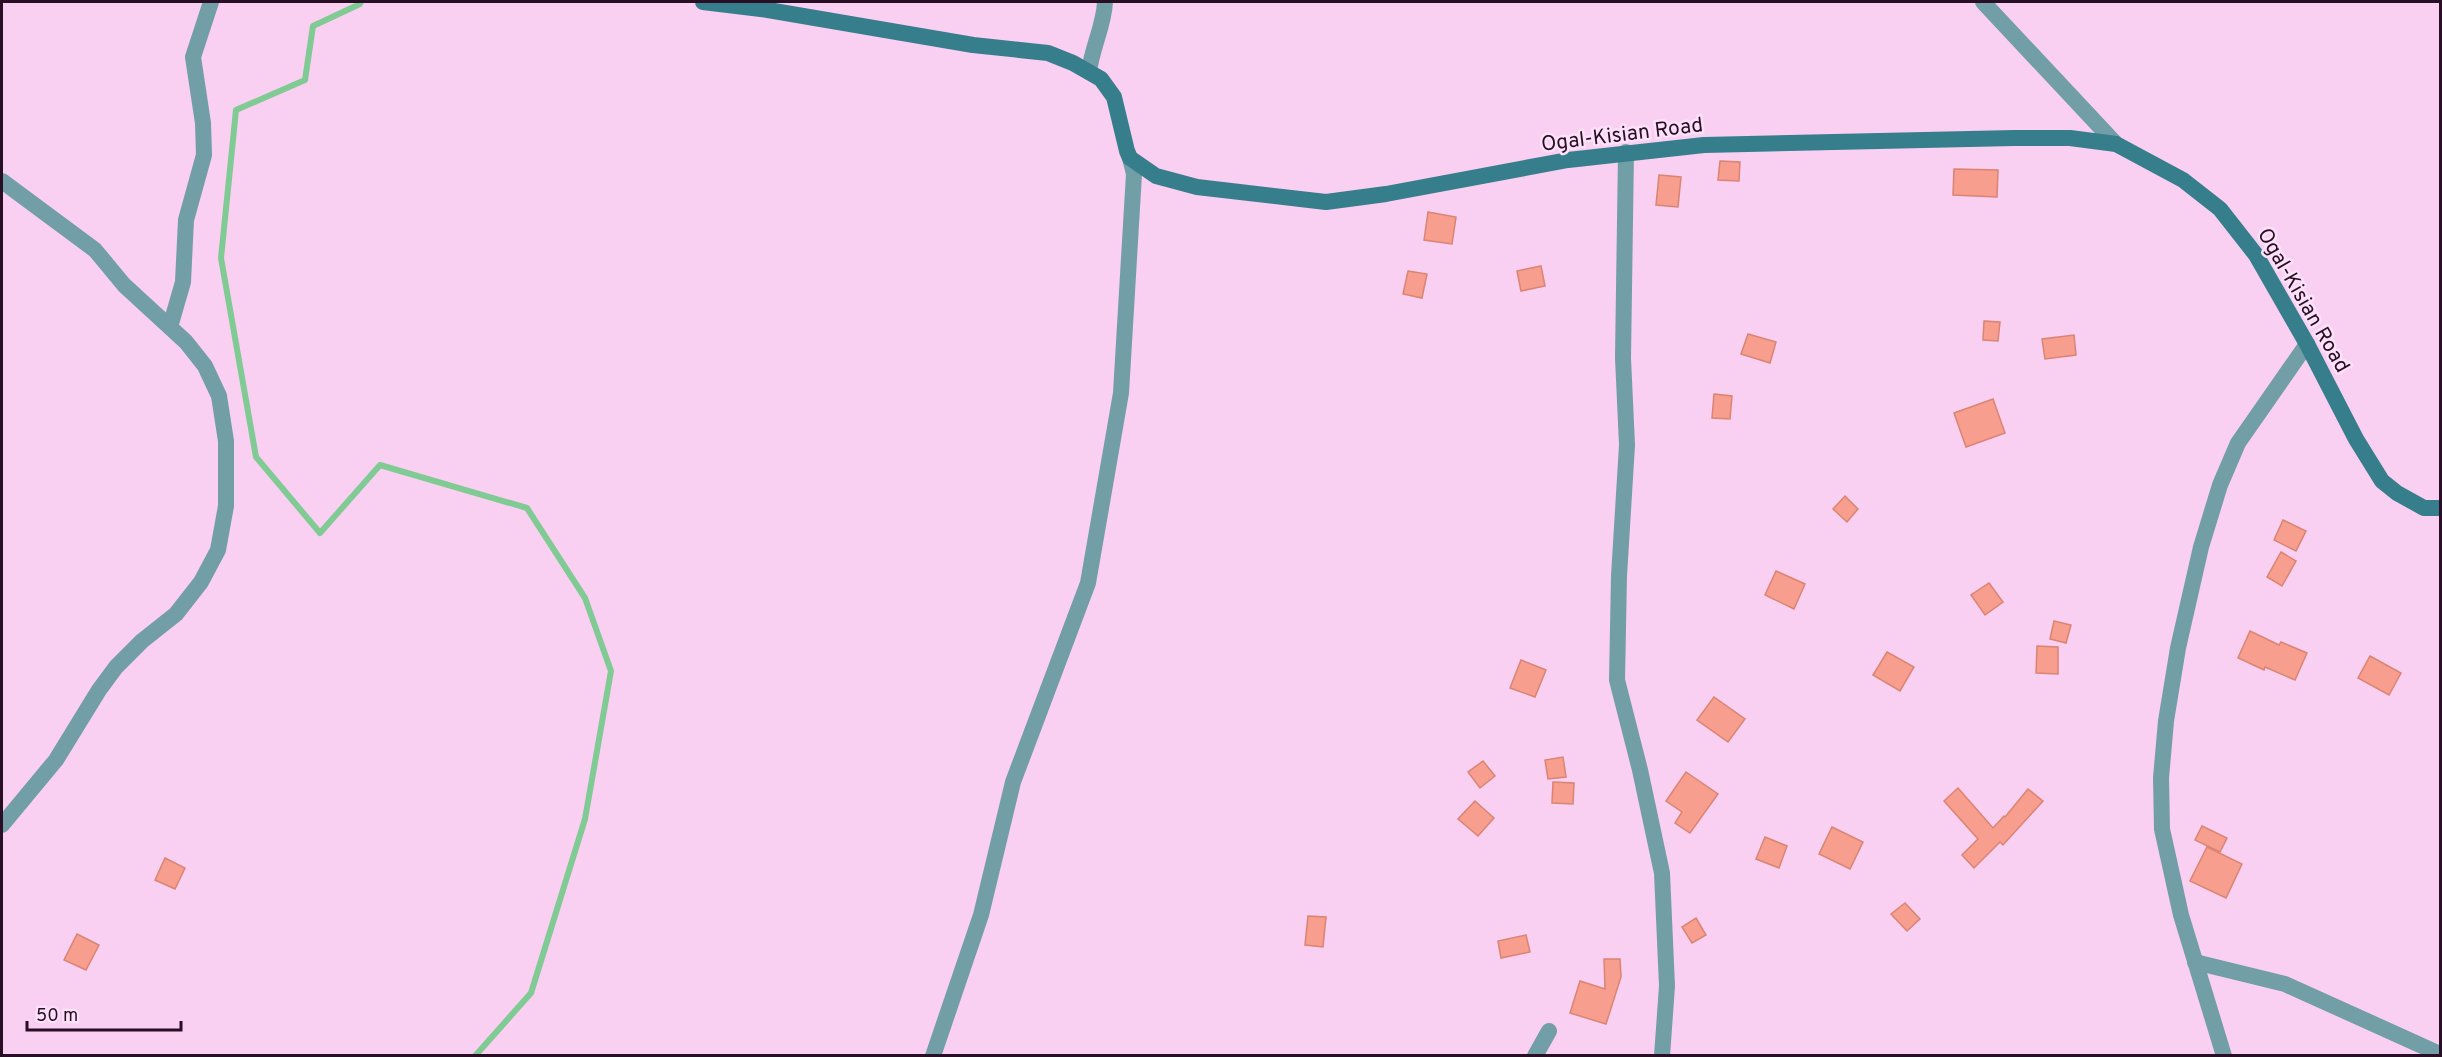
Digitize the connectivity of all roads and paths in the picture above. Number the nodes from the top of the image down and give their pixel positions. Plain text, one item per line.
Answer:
1 (211, 2) edge
2 (702, 2) edge
3 (1105, 2) edge
4 (1983, 2) edge
5 (1089, 72) junction
6 (2116, 144) junction
7 (1626, 152) junction
8 (1130, 158) junction
9 (2, 181) edge
10 (170, 327) junction
11 (2307, 344) junction
12 (2440, 508) edge
13 (2, 825) edge
14 (2194, 962) junction
15 (1549, 1031) dead end
16 (2440, 1054) edge
17 (933, 1056) edge
18 (1535, 1056) edge
19 (1662, 1056) edge
20 (2224, 1056) edge

1 - 10 street
2 - 5 main road
3 - 5 street
4 - 6 street
5 - 8 main road
6 - 7 main road, Ogal-Kisian Road
6 - 11 main road, Ogal-Kisian Road
7 - 8 main road, Ogal-Kisian Road
7 - 19 street
8 - 17 street
9 - 10 street
10 - 13 street
11 - 12 main road, Ogal-Kisian Road
11 - 14 street
14 - 16 street
14 - 20 street
15 - 18 street

